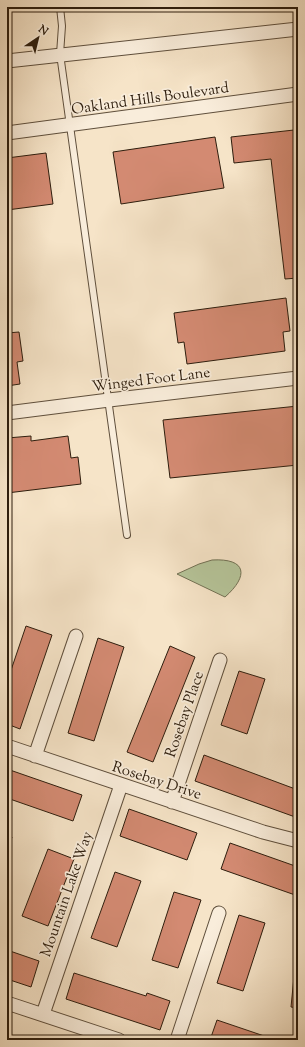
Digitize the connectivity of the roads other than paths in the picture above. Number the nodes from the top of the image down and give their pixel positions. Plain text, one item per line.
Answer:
1 (60, 7) edge
2 (298, 28) edge
3 (60, 54) junction
4 (7, 61) edge
5 (298, 94) edge
6 (70, 125) junction
7 (7, 132) edge
8 (298, 378) edge
9 (109, 400) junction
10 (7, 414) edge
11 (127, 535) dead end
12 (76, 636) dead end
13 (220, 660) dead end
14 (7, 746) edge
15 (35, 756) junction
16 (121, 785) junction
17 (172, 802) junction
18 (298, 841) edge
19 (219, 912) dead end
20 (7, 1003) edge
21 (43, 1014) junction
22 (119, 1040) edge
23 (177, 1040) edge

1 - 3 lane
2 - 3 street
3 - 4 street
3 - 6 lane
5 - 6 street, Oakland Hills Boulevard
6 - 7 street, Oakland Hills Boulevard
6 - 9 lane
8 - 9 street, Winged Foot Lane
9 - 10 street, Winged Foot Lane
9 - 11 lane
12 - 15 street
13 - 17 street, Rosebay Place
14 - 15 street, Rosebay Drive
15 - 16 street, Rosebay Drive
16 - 17 street, Rosebay Drive
16 - 21 street, Mountain Lake Way
17 - 18 street, Rosebay Drive
19 - 23 street
20 - 21 street
21 - 22 street

